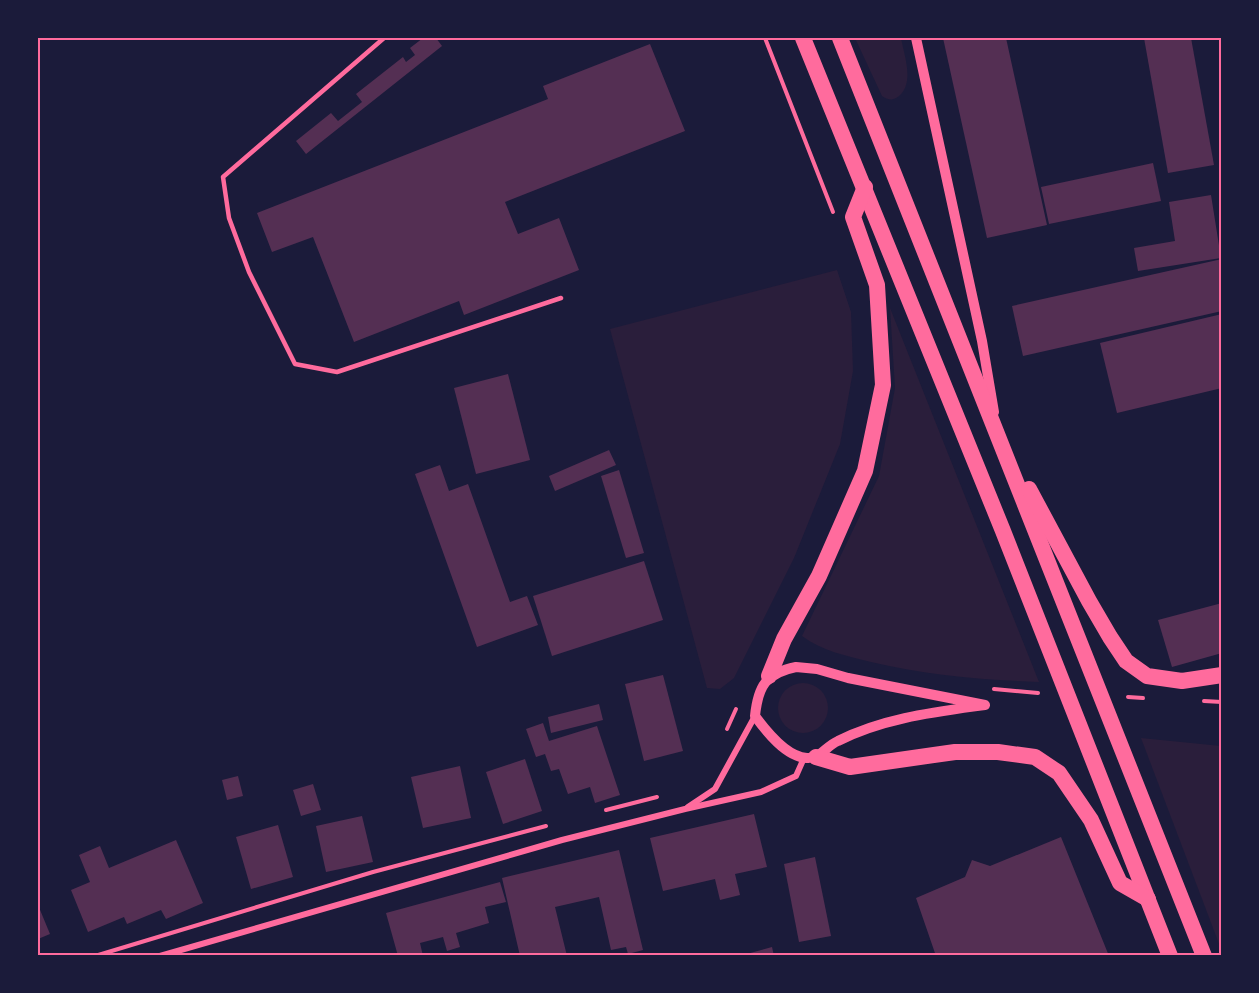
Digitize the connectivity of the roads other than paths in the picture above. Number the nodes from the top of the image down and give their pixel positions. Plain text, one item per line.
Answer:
1 (384, 38) edge
2 (803, 38) edge
3 (840, 38) edge
4 (916, 38) edge
5 (865, 188) junction
6 (561, 298) dead end
7 (997, 430) junction
8 (1221, 675) edge
9 (769, 676) junction
10 (754, 716) junction
11 (810, 758) junction
12 (685, 809) junction
13 (1148, 899) junction
14 (160, 956) edge
15 (1170, 956) edge
16 (1204, 956) edge

1 - 6 lane
2 - 5 highway
3 - 7 highway
4 - 7 street
5 - 9 highway
5 - 13 highway
7 - 8 highway
7 - 16 highway
9 - 10 street
9 - 11 street
10 - 11 street
10 - 12 street
11 - 12 street
11 - 13 highway
12 - 14 street
13 - 15 highway

